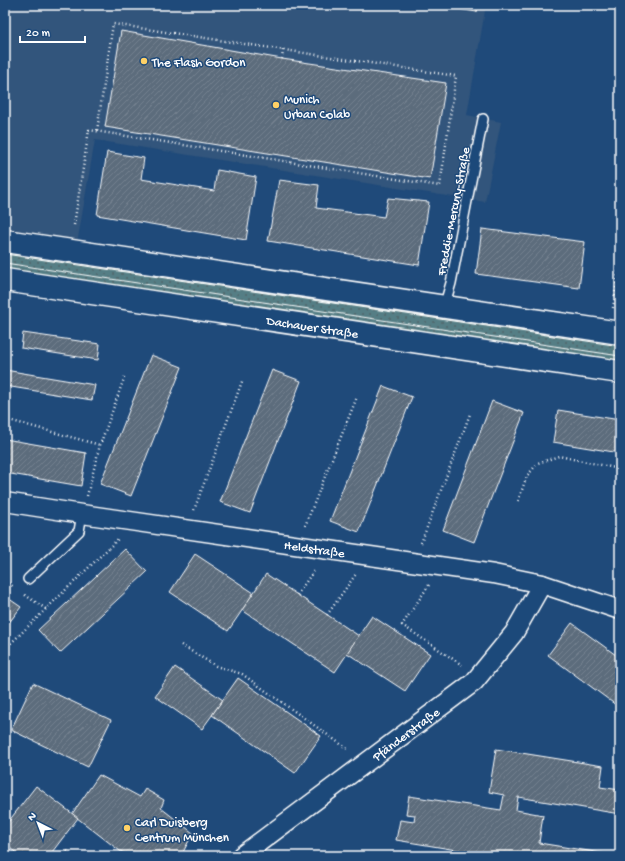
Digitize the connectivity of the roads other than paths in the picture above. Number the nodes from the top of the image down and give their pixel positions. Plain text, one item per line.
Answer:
1 (483, 119) dead end
2 (5, 241) edge
3 (5, 280) edge
4 (444, 307) junction
5 (620, 333) edge
6 (620, 372) edge
7 (5, 502) edge
8 (82, 514) junction
9 (28, 579) dead end
10 (542, 584) junction
11 (620, 610) edge
12 (241, 856) edge

1 - 4 lane, Freddie-Mercury-Straße
2 - 4 main road
3 - 6 main road, Dachauer Straße
4 - 5 main road
7 - 8 street, Heldstraße
8 - 9 lane
8 - 10 street, Heldstraße
10 - 11 street, Heldstraße
10 - 12 street, Pfänderstraße

